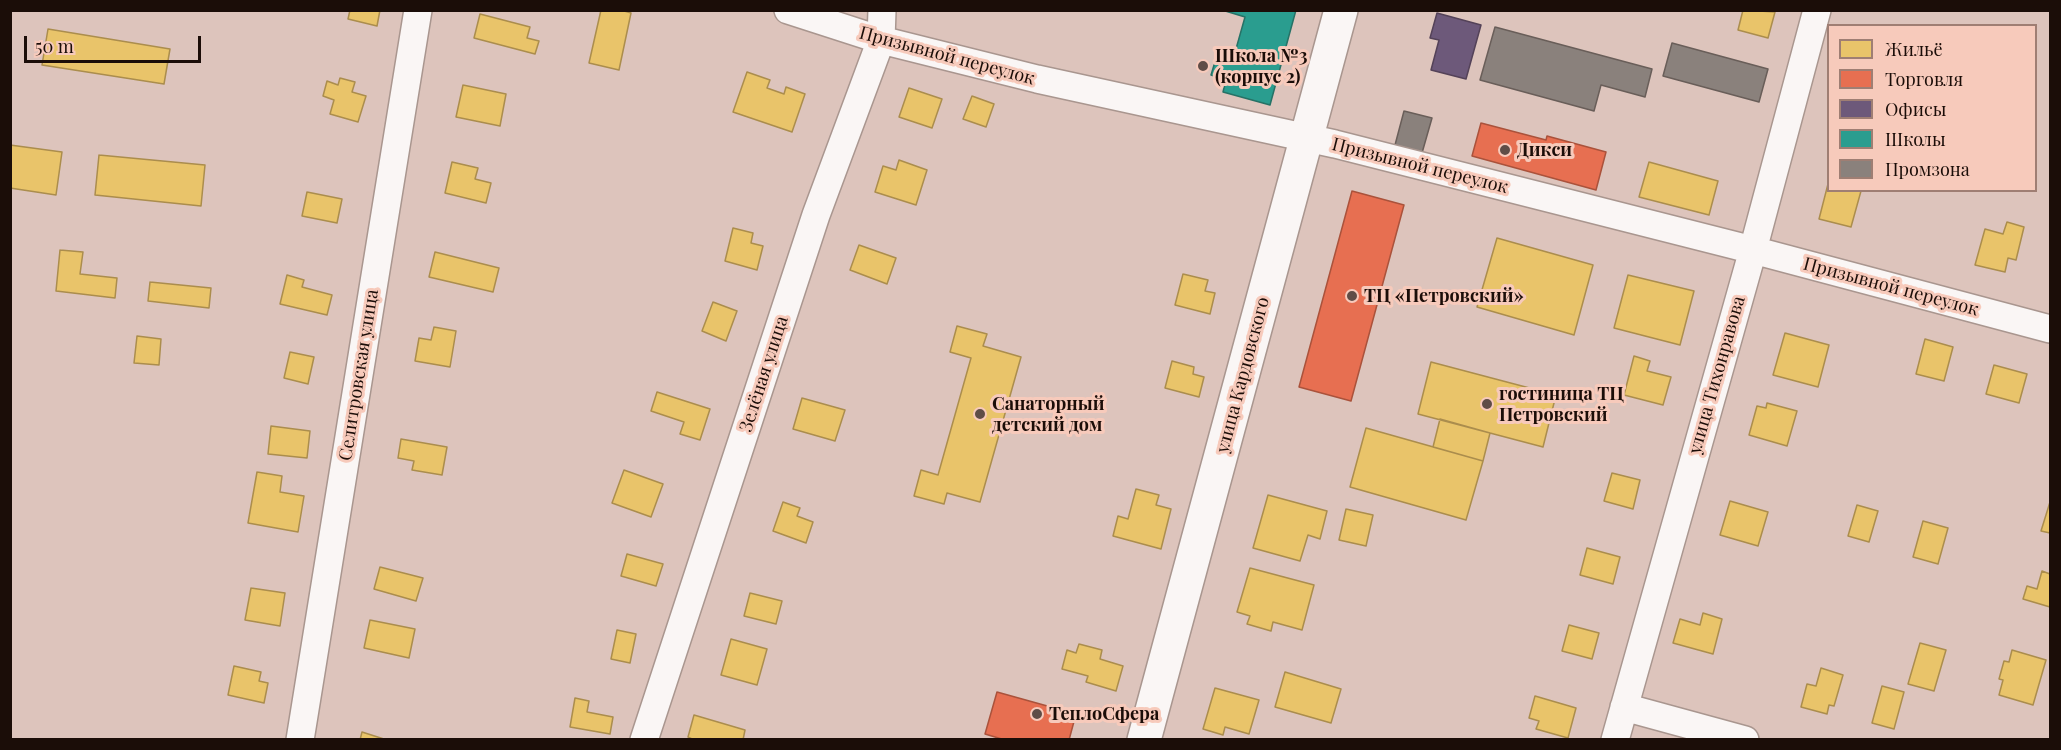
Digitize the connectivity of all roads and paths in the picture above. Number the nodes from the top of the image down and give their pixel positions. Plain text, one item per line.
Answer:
1 (418, 10) edge
2 (788, 10) edge
3 (882, 10) edge
4 (1341, 10) edge
5 (1817, 10) edge
6 (881, 40) junction
7 (1306, 138) junction
8 (1753, 250) junction
9 (2050, 329) edge
10 (1624, 707) junction
11 (300, 740) edge
12 (644, 740) edge
13 (1144, 740) edge
14 (1615, 740) edge
15 (1745, 740) edge

1 - 11 street, Селитровская улица
2 - 6 street, Призывной переулок
3 - 6 street, Зелёная улица
4 - 7 main road, улица Кардовского
5 - 8 street, улица Тихонравова
6 - 7 street, Призывной переулок
6 - 12 street, Зелёная улица
7 - 8 street, Призывной переулок
7 - 13 main road, улица Кардовского
8 - 9 street, Призывной переулок
8 - 10 street, улица Тихонравова
10 - 14 street, улица Тихонравова
10 - 15 street

